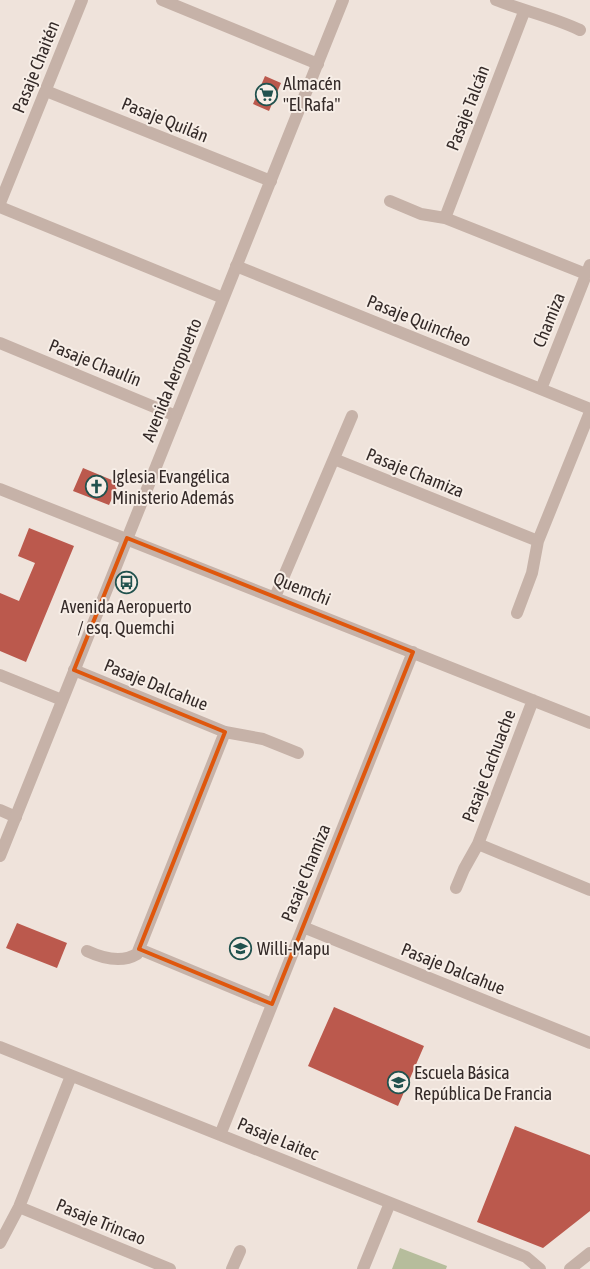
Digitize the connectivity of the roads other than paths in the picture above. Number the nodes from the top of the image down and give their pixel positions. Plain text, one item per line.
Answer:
1 (82, 0) edge
2 (162, 0) edge
3 (343, 0) edge
4 (496, 0) edge
5 (524, 12) junction
6 (580, 30) dead end
7 (318, 64) junction
8 (46, 91) junction
9 (270, 181) junction
10 (390, 201) dead end
11 (0, 205) edge
12 (445, 218) junction
13 (236, 266) junction
14 (588, 269) edge
15 (224, 298) junction
16 (0, 343) edge
17 (541, 389) junction
18 (590, 410) edge
19 (176, 416) junction
20 (352, 416) dead end
21 (334, 459) junction
22 (0, 489) edge
23 (127, 538) junction
24 (538, 541) junction
25 (275, 597) junction
26 (518, 612) dead end
27 (413, 652) junction
28 (74, 670) junction
29 (0, 675) edge
30 (62, 700) junction
31 (533, 700) junction
32 (590, 723) edge
33 (225, 732) junction
34 (298, 753) dead end
35 (0, 810) edge
36 (16, 817) junction
37 (478, 844) junction
38 (0, 856) edge
39 (456, 888) dead end
40 (590, 890) edge
41 (303, 927) junction
42 (139, 950) junction
43 (87, 952) dead end
44 (272, 1004) junction
45 (590, 1044) edge
46 (0, 1047) edge
47 (72, 1076) junction
48 (220, 1135) junction
49 (390, 1203) junction
50 (19, 1207) junction
51 (0, 1243) edge
52 (240, 1251) dead end
53 (590, 1253) edge
54 (170, 1269) edge
55 (232, 1269) edge
56 (363, 1269) edge
57 (540, 1269) edge
58 (570, 1269) edge

1 - 8 street, Pasaje Chaitén
2 - 7 street
3 - 7 street, Avenida Aeropuerto
4 - 5 street
5 - 6 street
5 - 12 street, Pasaje Talcán
7 - 9 street, Avenida Aeropuerto
8 - 9 street, Pasaje Quilán
8 - 11 street, Pasaje Chaitén
9 - 13 street, Avenida Aeropuerto
10 - 12 street
11 - 15 street
12 - 14 street
13 - 15 street, Avenida Aeropuerto
13 - 17 street, Pasaje Quincheo
14 - 17 street, Chamiza
15 - 19 street, Avenida Aeropuerto
16 - 19 street, Pasaje Chaulín
17 - 18 street, Pasaje Quincheo
18 - 24 street
19 - 23 street, Avenida Aeropuerto
20 - 21 street
21 - 24 street, Pasaje Chamiza
21 - 25 street
22 - 23 street, Quemchi
23 - 25 street, Quemchi
23 - 28 street, Avenida Aeropuerto
24 - 26 street
25 - 27 street, Quemchi
27 - 31 street, Quemchi
27 - 41 street, Pasaje Chamiza
28 - 30 street, Avenida Aeropuerto
28 - 33 street, Pasaje Dalcahue
29 - 30 street
30 - 36 street, Avenida Aeropuerto
31 - 32 street, Quemchi
31 - 37 street, Pasaje Cachuache
33 - 34 street, Pasaje Dalcahue
33 - 42 street
35 - 36 street
36 - 38 street, Avenida Aeropuerto
37 - 39 street, Pasaje Cachuache
37 - 40 street, Pasaje Cachuache
41 - 44 street, Pasaje Chamiza
41 - 45 street, Pasaje Dalcahue
42 - 43 street
42 - 44 street
44 - 48 street, Pasaje Chamiza
46 - 47 street, Pasaje Laitec
47 - 48 street, Pasaje Laitec
47 - 50 street
48 - 49 street, Pasaje Laitec
49 - 56 street
49 - 57 street, Pasaje Laitec
50 - 51 street
50 - 54 street, Pasaje Trincao
52 - 55 street
53 - 58 street

